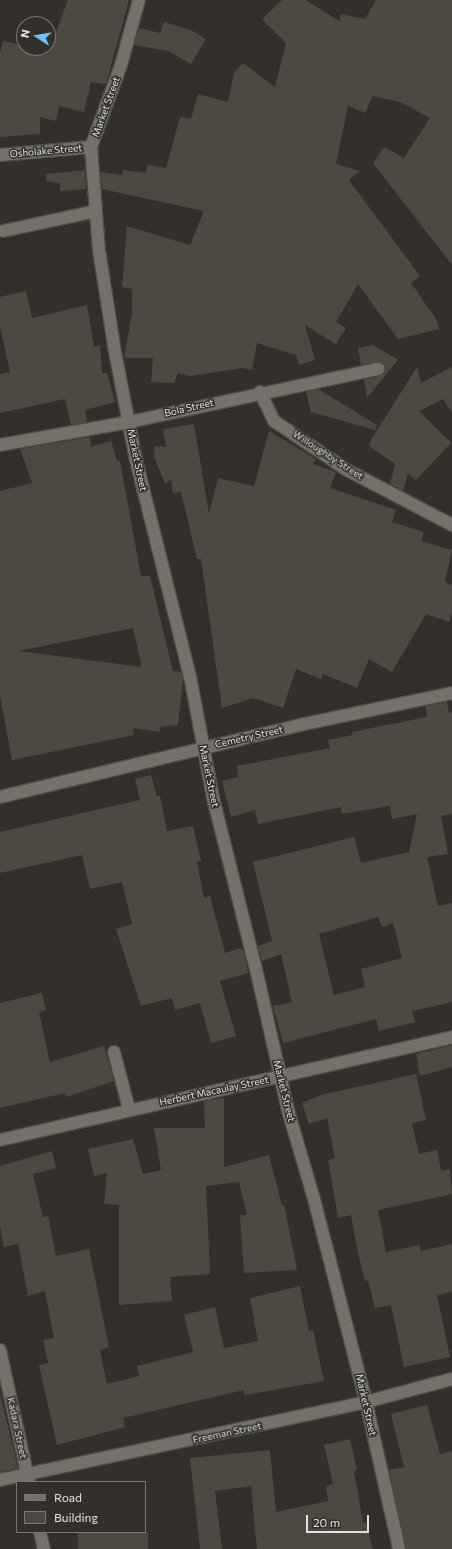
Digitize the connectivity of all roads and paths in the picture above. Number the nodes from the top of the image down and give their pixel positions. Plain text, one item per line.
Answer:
1 (139, 0) edge
2 (91, 146) junction
3 (0, 155) edge
4 (96, 211) junction
5 (3, 231) dead end
6 (378, 369) dead end
7 (260, 392) junction
8 (129, 422) junction
9 (0, 445) edge
10 (452, 525) edge
11 (452, 693) edge
12 (203, 748) junction
13 (0, 797) edge
14 (452, 1037) edge
15 (114, 1052) dead end
16 (280, 1077) junction
17 (130, 1109) junction
18 (0, 1140) edge
19 (0, 1350) edge
20 (452, 1379) edge
21 (366, 1402) junction
22 (28, 1477) edge
23 (0, 1480) edge
24 (40, 1533) edge
25 (44, 1549) edge
26 (398, 1549) edge

1 - 2 street, Market Street
2 - 3 street, Osholake Street
2 - 4 street, Market Street
4 - 5 street
4 - 8 street, Market Street
6 - 7 street, Bola Street
7 - 8 street, Bola Street
7 - 10 street, Willoughby Street
8 - 9 street, Bola Street
8 - 12 street, Market Street
11 - 12 street, Cemetry Street
12 - 13 street, Cemetry Street
12 - 16 street, Market Street
14 - 16 street, Herbert Macaulay Street
15 - 17 street
16 - 17 street, Herbert Macaulay Street
16 - 21 street, Market Street
17 - 18 street, Herbert Macaulay Street
19 - 22 street, Kadara Street
20 - 21 street, Freeman Street
21 - 22 street, Freeman Street
21 - 26 street, Market Street
22 - 23 street, Freeman Street
24 - 25 street

